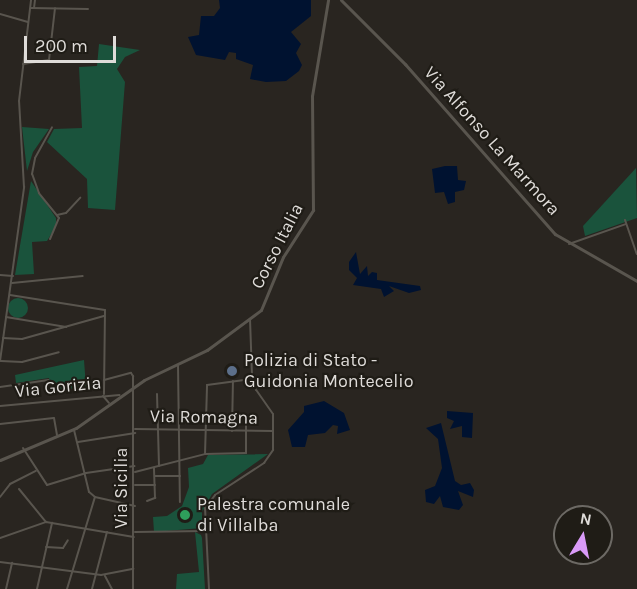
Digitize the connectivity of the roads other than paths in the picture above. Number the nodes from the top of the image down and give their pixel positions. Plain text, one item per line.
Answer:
1 (31, 0) edge
2 (35, 0) edge
3 (328, 0) edge
4 (341, 0) edge
5 (30, 8) junction
6 (34, 8) junction
7 (55, 8) junction
8 (88, 9) dead end
9 (0, 14) edge
10 (28, 22) junction
11 (23, 64) junction
12 (52, 127) dead end
13 (32, 178) junction
14 (24, 179) junction
15 (80, 198) dead end
16 (57, 215) junction
17 (625, 220) dead end
18 (626, 224) junction
19 (50, 239) dead end
20 (569, 244) junction
21 (637, 254) edge
22 (0, 275) edge
23 (13, 276) junction
24 (83, 276) dead end
25 (637, 281) edge
26 (12, 283) junction
27 (10, 295) junction
28 (105, 316) junction
29 (6, 317) junction
30 (249, 319) junction
31 (67, 327) junction
32 (3, 338) junction
33 (1, 348) edge
34 (60, 352) dead end
35 (0, 361) edge
36 (178, 365) junction
37 (252, 379) junction
38 (48, 380) dead end
39 (104, 381) junction
40 (233, 381) junction
41 (135, 386) junction
42 (0, 387) edge
43 (125, 392) junction
44 (157, 394) dead end
45 (104, 395) junction
46 (119, 395) junction
47 (135, 400) junction
48 (109, 403) junction
49 (0, 406) edge
50 (0, 424) edge
51 (246, 424) dead end
52 (74, 429) junction
53 (135, 429) junction
54 (158, 429) junction
55 (181, 430) junction
56 (205, 430) junction
57 (232, 431) junction
58 (246, 431) junction
59 (274, 431) junction
60 (135, 434) junction
61 (57, 435) junction
62 (77, 442) junction
63 (23, 448) junction
64 (205, 454) junction
65 (0, 460) edge
66 (180, 461) junction
67 (135, 466) junction
68 (159, 466) junction
69 (154, 467) junction
70 (36, 471) junction
71 (86, 472) junction
72 (135, 472) junction
73 (155, 476) junction
74 (180, 476) junction
75 (135, 485) junction
76 (155, 485) junction
77 (19, 489) dead end
78 (0, 496) edge
79 (95, 498) junction
80 (147, 501) dead end
81 (180, 502) dead end
82 (135, 506) junction
83 (46, 522) junction
84 (52, 524) junction
85 (84, 528) junction
86 (204, 531) junction
87 (107, 532) junction
88 (135, 532) junction
89 (0, 538) edge
90 (135, 538) junction
91 (68, 540) dead end
92 (46, 547) junction
93 (0, 562) edge
94 (12, 563) junction
95 (42, 566) junction
96 (134, 569) junction
97 (72, 571) junction
98 (97, 575) junction
99 (105, 575) junction
100 (6, 589) edge
101 (37, 589) edge
102 (67, 589) edge
103 (93, 589) edge
104 (112, 589) edge
105 (133, 589) edge
106 (209, 589) edge

1 - 5 street
2 - 6 street
3 - 30 street, Corso Italia
4 - 20 street, Via Alfonso La Marmora
5 - 6 street
5 - 10 street
6 - 7 street
7 - 8 street
7 - 11 street
9 - 10 street
10 - 11 street
11 - 14 street
12 - 13 street
13 - 14 street
13 - 16 street
14 - 23 street
15 - 16 street
16 - 19 street
17 - 18 street
18 - 20 street
18 - 21 street
20 - 25 street, Via Alfonso La Marmora
22 - 23 street
23 - 26 street
24 - 26 street
26 - 27 street
27 - 28 street
27 - 29 street
28 - 31 street
28 - 39 street
29 - 31 street
29 - 32 street
30 - 36 street, Corso Italia
30 - 37 street
31 - 32 street
32 - 33 street
33 - 35 street
34 - 35 street
36 - 41 street, Corso Italia
36 - 55 street
37 - 40 street
37 - 59 street
38 - 42 street
39 - 41 street
39 - 45 street
40 - 56 street
40 - 57 street
41 - 43 street, Corso Italia
41 - 47 street, Via Sicilia
43 - 46 street, Corso Italia
43 - 47 street
44 - 54 street
45 - 46 street, Via Gorizia
45 - 48 street
45 - 49 street, Via Gorizia
46 - 48 street, Corso Italia
47 - 53 street, Via Sicilia
48 - 52 street, Corso Italia
50 - 61 street
51 - 58 street
52 - 61 street, Corso Italia
52 - 62 street
53 - 54 street, Via Romagna
53 - 60 street, Via Sicilia
54 - 55 street, Via Romagna
54 - 68 street
55 - 56 street, Via Romagna
55 - 66 street
56 - 57 street, Via Romagna
56 - 64 street
57 - 58 street, Via Romagna
58 - 59 street, Via Romagna
58 - 64 street
59 - 86 street
60 - 62 street, Via Romagna
60 - 67 street, Via Sicilia
61 - 63 street, Corso Italia
62 - 71 street
63 - 65 street, Corso Italia
63 - 70 street
64 - 66 street
66 - 68 street
66 - 74 street
67 - 71 street
67 - 72 street, Via Sicilia
68 - 69 street
69 - 72 street
69 - 73 street
70 - 71 street
70 - 78 street
71 - 79 street
72 - 75 street, Via Sicilia
73 - 74 street
73 - 76 street
74 - 81 street
75 - 76 street
75 - 82 street, Via Sicilia
76 - 80 street
77 - 83 street
79 - 82 street
79 - 85 street
82 - 88 street, Via Sicilia
83 - 84 street
83 - 89 street
84 - 85 street
84 - 92 street
85 - 87 street
85 - 97 street
86 - 88 street
86 - 106 street
87 - 90 street
87 - 98 street
88 - 90 street, Via Sicilia
90 - 96 street, Via Sicilia
91 - 92 street
92 - 95 street
93 - 94 street
94 - 95 street
94 - 100 street
95 - 97 street
95 - 101 street
96 - 99 street
96 - 105 street, Via Sicilia
97 - 98 street
97 - 102 street
98 - 99 street
98 - 103 street
99 - 104 street

